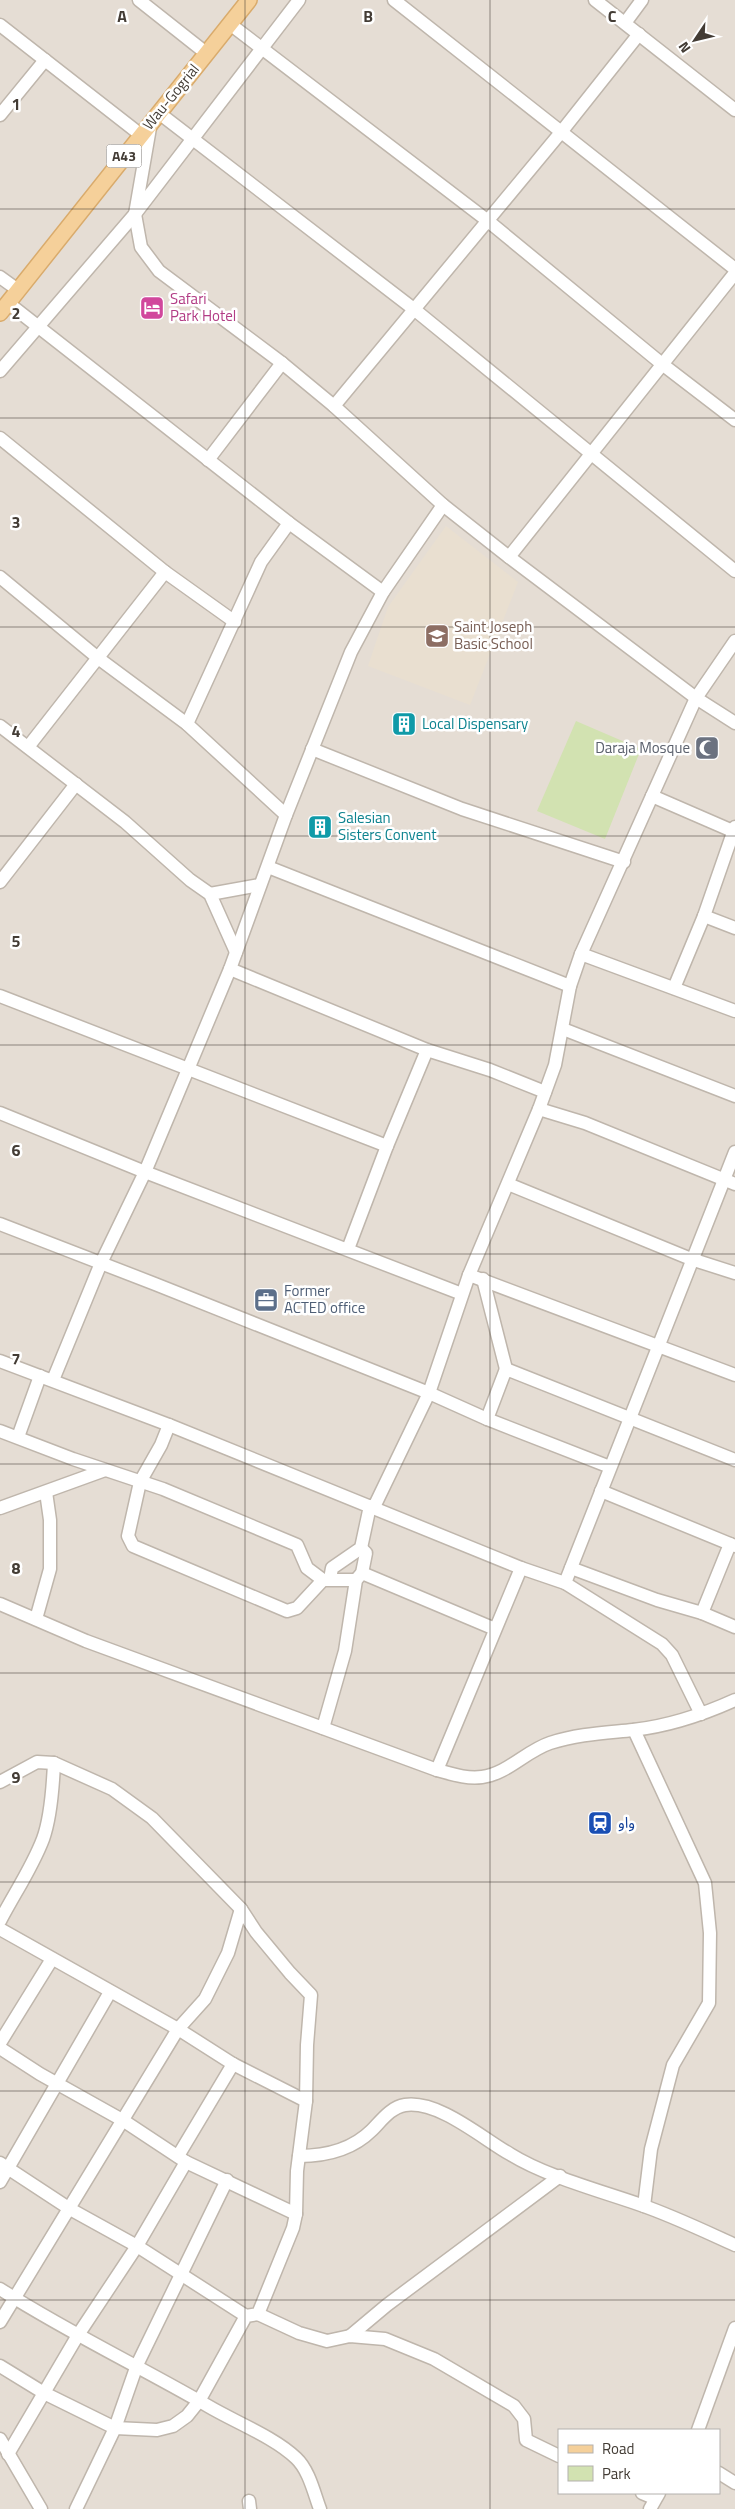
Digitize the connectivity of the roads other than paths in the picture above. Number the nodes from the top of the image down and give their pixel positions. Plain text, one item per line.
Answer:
1 (139, 0) edge
2 (249, 0) edge
3 (299, 0) edge
4 (394, 0) edge
5 (595, 0) edge
6 (642, 0) edge
7 (625, 23) junction
8 (230, 24) junction
9 (0, 25) edge
10 (639, 34) junction
11 (260, 48) junction
12 (206, 53) junction
13 (45, 60) junction
14 (735, 110) edge
15 (0, 115) edge
16 (155, 118) junction
17 (562, 131) junction
18 (141, 135) junction
19 (191, 138) junction
20 (135, 214) junction
21 (488, 221) junction
22 (735, 271) edge
23 (0, 277) edge
24 (18, 290) junction
25 (4, 308) edge
26 (415, 310) junction
27 (38, 326) junction
28 (282, 363) junction
29 (662, 364) junction
30 (0, 372) edge
31 (334, 406) junction
32 (735, 420) edge
33 (0, 438) edge
34 (590, 455) junction
35 (208, 460) junction
36 (444, 505) junction
37 (289, 523) junction
38 (509, 557) junction
39 (735, 571) edge
40 (165, 572) junction
41 (0, 577) edge
42 (383, 592) junction
43 (235, 622) junction
44 (735, 641) edge
45 (98, 658) junction
46 (696, 698) junction
47 (735, 723) edge
48 (187, 724) junction
49 (0, 726) edge
50 (28, 747) junction
51 (312, 749) junction
52 (76, 784) junction
53 (652, 796) junction
54 (286, 815) junction
55 (734, 830) edge
56 (624, 862) junction
57 (268, 866) junction
58 (0, 882) edge
59 (260, 886) junction
60 (210, 894) junction
61 (704, 916) junction
62 (735, 928) edge
63 (236, 952) junction
64 (581, 954) junction
65 (230, 969) junction
66 (570, 986) junction
67 (674, 988) junction
68 (0, 996) edge
69 (735, 1011) edge
70 (563, 1029) junction
71 (427, 1050) junction
72 (187, 1069) junction
73 (545, 1092) junction
74 (735, 1096) edge
75 (539, 1109) junction
76 (0, 1113) edge
77 (387, 1146) junction
78 (735, 1152) edge
79 (145, 1172) junction
80 (729, 1182) edge
81 (508, 1184) junction
82 (0, 1224) edge
83 (348, 1249) junction
84 (691, 1259) junction
85 (102, 1262) junction
86 (735, 1273) edge
87 (469, 1275) junction
88 (483, 1279) junction
89 (462, 1294) junction
90 (658, 1345) junction
91 (0, 1362) edge
92 (506, 1369) junction
93 (735, 1375) edge
94 (40, 1376) junction
95 (53, 1380) junction
96 (429, 1393) junction
97 (629, 1418) junction
98 (487, 1420) junction
99 (169, 1425) junction
100 (0, 1431) edge
101 (18, 1437) junction
102 (735, 1460) edge
103 (610, 1467) junction
104 (105, 1470) junction
105 (140, 1482) junction
106 (601, 1491) junction
107 (46, 1492) junction
108 (372, 1506) junction
109 (0, 1508) edge
110 (732, 1545) edge
111 (361, 1548) junction
112 (521, 1568) junction
113 (571, 1568) junction
114 (359, 1577) junction
115 (327, 1580) junction
116 (565, 1583) junction
117 (0, 1604) edge
118 (702, 1613) junction
119 (36, 1620) junction
120 (735, 1627) edge
121 (495, 1629) junction
122 (735, 1700) edge
123 (700, 1714) junction
124 (323, 1728) junction
125 (634, 1730) junction
126 (54, 1762) junction
127 (437, 1770) junction
128 (0, 1782) edge
129 (241, 1908) junction
130 (0, 1921) edge
131 (0, 1930) edge
132 (52, 1960) junction
133 (110, 1992) junction
134 (178, 2029) junction
135 (0, 2043) edge
136 (0, 2048) edge
137 (233, 2064) junction
138 (57, 2083) junction
139 (306, 2101) junction
140 (124, 2121) junction
141 (299, 2156) junction
142 (182, 2159) junction
143 (4, 2166) edge
144 (560, 2176) junction
145 (227, 2180) junction
146 (0, 2182) edge
147 (644, 2206) junction
148 (70, 2209) junction
149 (296, 2214) junction
150 (735, 2244) edge
151 (137, 2246) junction
152 (180, 2274) junction
153 (0, 2289) edge
154 (13, 2297) junction
155 (252, 2315) junction
156 (0, 2322) edge
157 (735, 2328) edge
158 (78, 2335) junction
159 (350, 2336) junction
160 (137, 2365) junction
161 (0, 2366) edge
162 (44, 2393) junction
163 (199, 2401) junction
164 (115, 2428) junction
165 (698, 2429) edge
166 (0, 2440) edge
167 (8, 2454) junction
168 (558, 2456) edge
169 (720, 2474) edge
170 (735, 2483) edge
171 (644, 2494) edge
172 (655, 2500) edge
173 (41, 2509) edge
174 (76, 2509) edge
175 (320, 2509) edge

1 - 12 street
2 - 8 main road, Wau-Gogrial / A43
3 - 11 street
4 - 17 street
5 - 7 street
6 - 7 street
7 - 10 street
8 - 11 street
8 - 12 main road, Wau-Gogrial / A43
9 - 13 street
10 - 14 street
10 - 17 street
11 - 19 street
11 - 21 street
12 - 16 main road, Wau-Gogrial / A43
13 - 15 street
13 - 18 street
16 - 18 main road, Wau-Gogrial / A43
16 - 19 street
16 - 20 street
17 - 21 street
17 - 22 street
18 - 24 main road, Wau-Gogrial / A43
19 - 20 street
19 - 26 street
20 - 27 street
20 - 28 street
21 - 26 street
21 - 29 street
22 - 29 street
23 - 24 street
24 - 25 main road, Wau-Gogrial / A43
25 - 27 street
26 - 31 street
26 - 34 street
27 - 30 street
27 - 35 street
28 - 31 street
28 - 35 street
29 - 32 street
29 - 34 street
31 - 36 street
33 - 40 street
34 - 38 street
34 - 39 street
35 - 37 street
36 - 38 street
36 - 42 street
37 - 42 street
37 - 43 street
38 - 46 street
40 - 43 street
40 - 45 street
41 - 45 street
42 - 51 street
43 - 48 street
44 - 46 street
45 - 48 street
45 - 50 street
46 - 47 street
46 - 53 street
48 - 54 street
49 - 50 street
50 - 52 street
51 - 54 street
51 - 56 street
52 - 58 street
52 - 60 street
53 - 55 street
53 - 56 street
54 - 57 street
55 - 61 street
56 - 64 street
57 - 59 street
57 - 66 street
59 - 60 street
59 - 63 street
60 - 63 street
61 - 62 street
61 - 67 street
63 - 65 street
64 - 66 street
64 - 67 street
65 - 71 street
65 - 72 street
66 - 70 street
67 - 69 street
68 - 72 street
70 - 73 street
70 - 74 street
71 - 73 street
71 - 77 street
72 - 77 street
72 - 79 street
73 - 75 street
75 - 80 street
75 - 81 street
76 - 79 street
77 - 83 street
78 - 80 street
79 - 83 street
79 - 85 street
80 - 84 street
81 - 84 street
81 - 87 street
82 - 85 street
83 - 89 street
84 - 86 street
84 - 90 street
85 - 95 street
85 - 96 street
87 - 88 street
87 - 89 street
88 - 90 street
88 - 92 street
89 - 96 street
90 - 93 street
90 - 97 street
91 - 94 street
92 - 97 street
92 - 98 street
94 - 95 street
94 - 101 street
95 - 99 street
96 - 98 street
96 - 108 street
97 - 102 street
97 - 103 street
98 - 103 street
99 - 105 street
99 - 108 street
100 - 101 street
101 - 104 street
103 - 106 street
104 - 105 street
104 - 107 street
105 - 115 street
105 - 115 street
106 - 110 street
106 - 113 street
107 - 109 street
107 - 119 street
108 - 111 street
108 - 112 street
110 - 118 street
111 - 114 street
111 - 115 street
112 - 116 street
112 - 121 street
113 - 116 street
113 - 118 street
114 - 115 street
114 - 121 street
114 - 124 street
116 - 123 street
117 - 119 street
118 - 120 street
119 - 124 street
121 - 127 street
122 - 123 street
123 - 125 street
124 - 127 street
125 - 127 street
125 - 147 street
126 - 128 street
126 - 129 street
126 - 130 street
129 - 134 street
129 - 139 street
131 - 132 street
132 - 133 street
132 - 135 street
133 - 134 street
133 - 138 street
134 - 137 street
134 - 140 street
136 - 138 street
137 - 139 street
137 - 142 street
138 - 140 street
138 - 143 street
139 - 141 street
140 - 142 street
140 - 148 street
141 - 144 street
141 - 149 street
142 - 145 street
142 - 151 street
143 - 146 street
143 - 148 street
144 - 147 street
144 - 159 street
145 - 149 street
145 - 152 street
147 - 150 street
148 - 151 street
148 - 154 street
149 - 155 street
151 - 152 street
151 - 158 street
152 - 155 street
152 - 160 street
153 - 154 street
154 - 156 street
154 - 158 street
155 - 159 street
155 - 163 street
157 - 165 street
158 - 160 street
158 - 162 street
159 - 168 street
160 - 163 street
160 - 164 street
161 - 162 street
162 - 164 street
162 - 167 street
163 - 164 street
163 - 175 street
164 - 174 street
166 - 167 street
167 - 173 street
169 - 170 street
171 - 172 street

